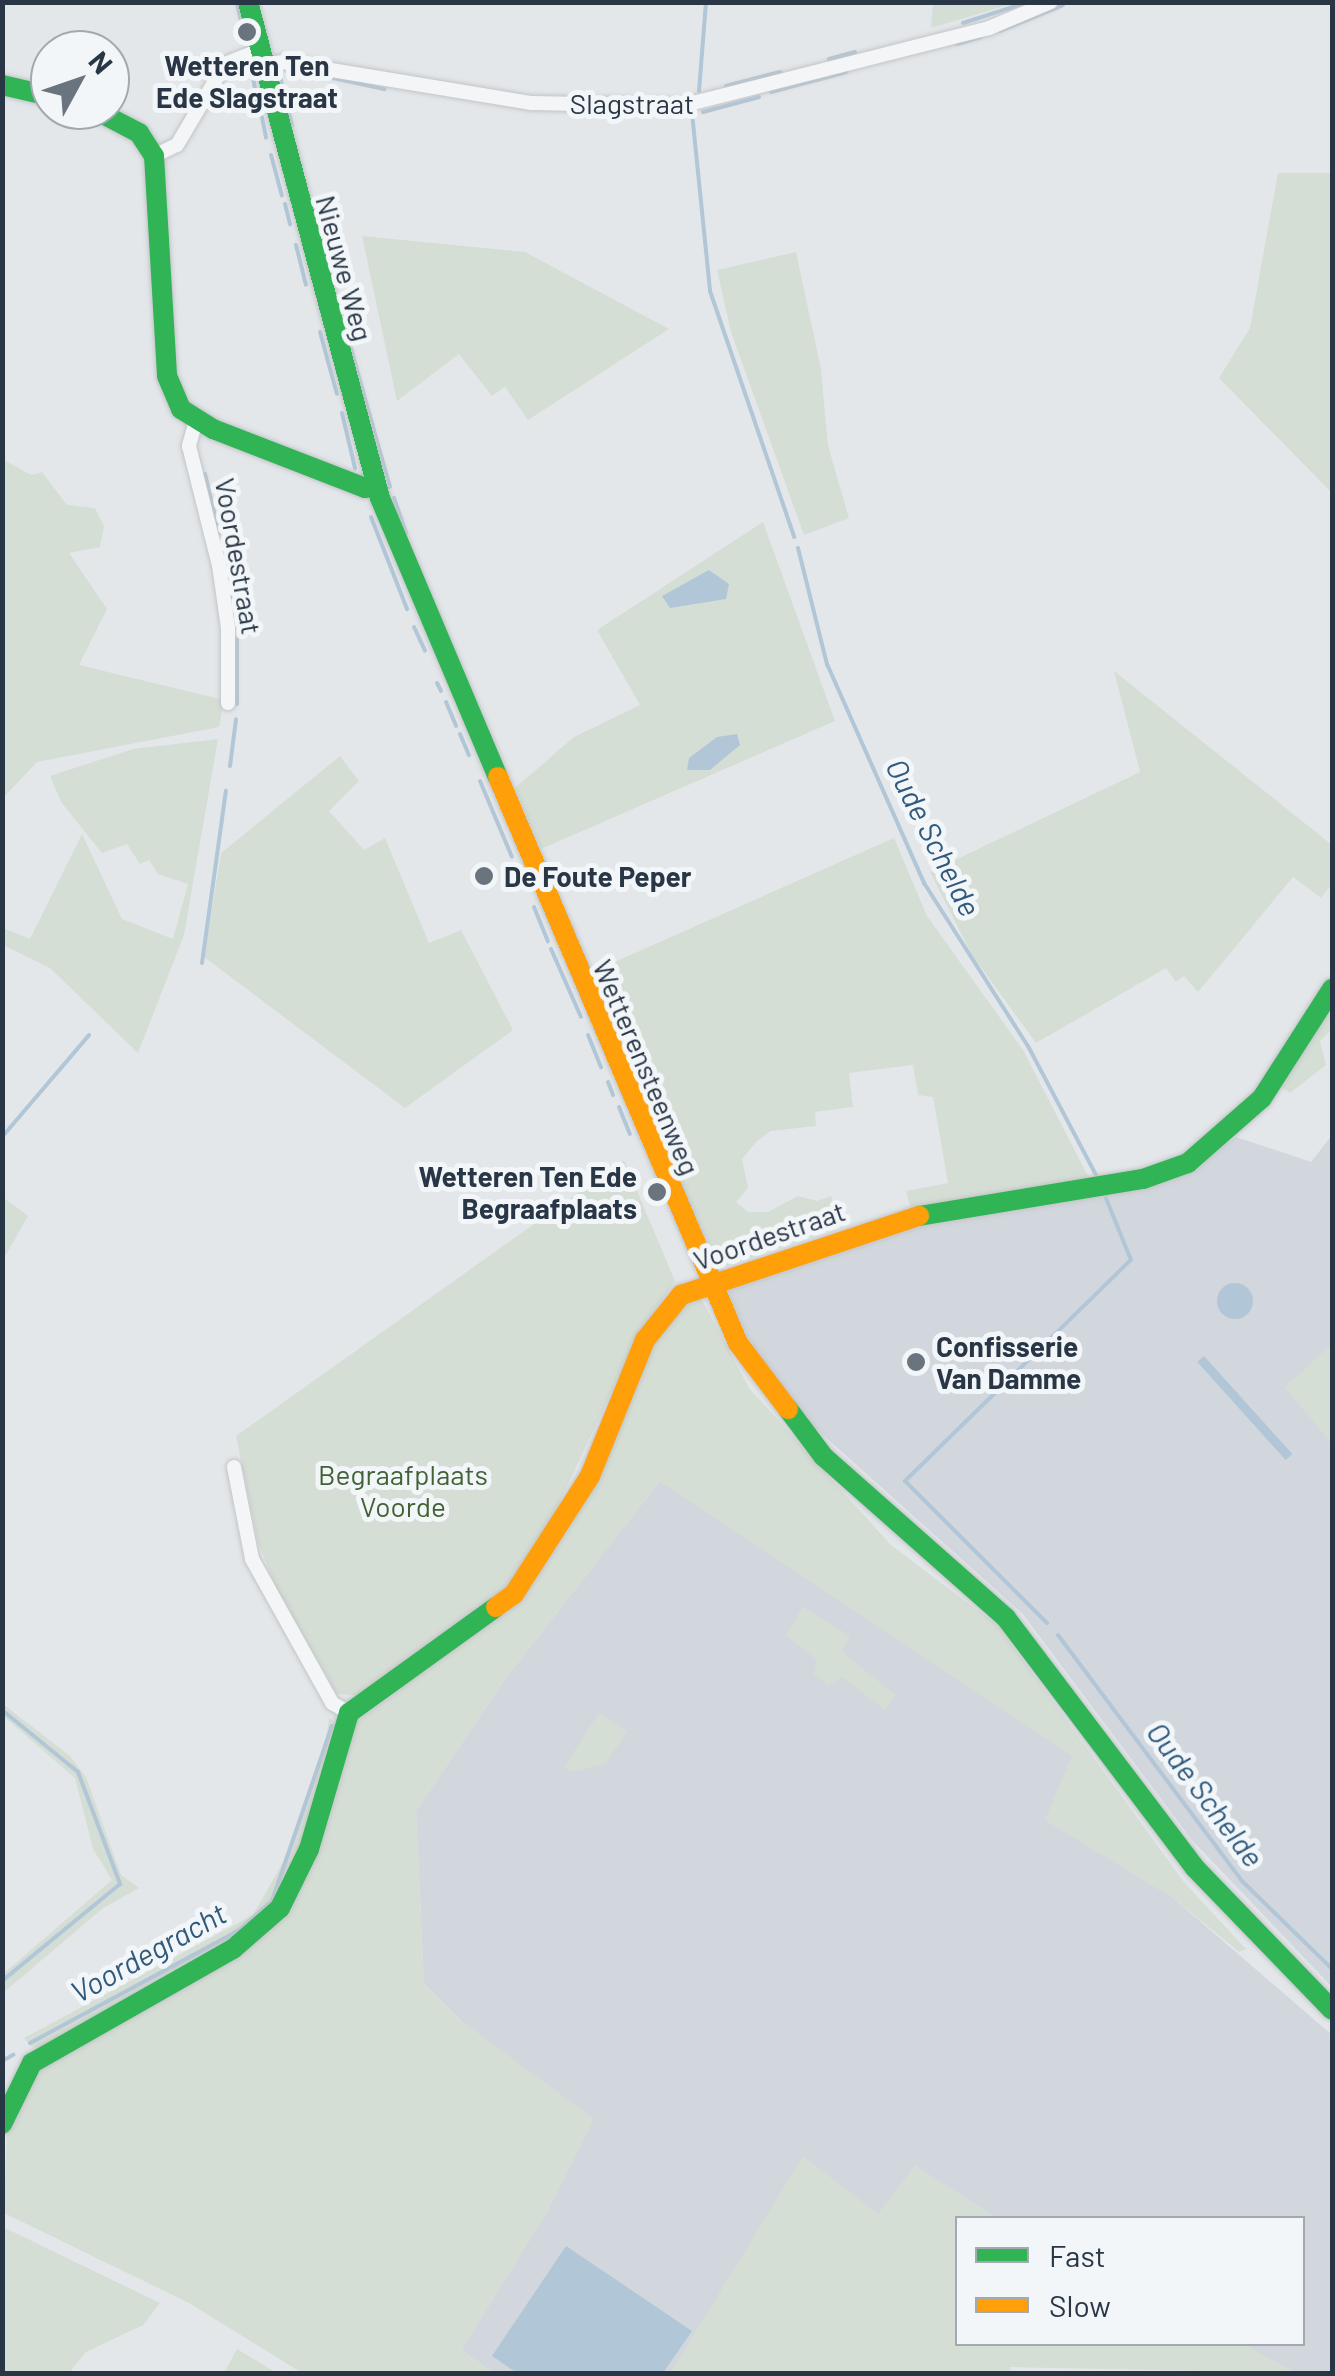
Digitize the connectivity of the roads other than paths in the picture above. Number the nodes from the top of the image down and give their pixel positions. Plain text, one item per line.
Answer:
1 (248, 2) edge
2 (1051, 2) edge
3 (260, 57) junction
4 (2, 85) edge
5 (30, 91) edge
6 (130, 128) edge
7 (154, 156) junction
8 (196, 421) junction
9 (376, 486) junction
10 (228, 703) dead end
11 (1332, 989) edge
12 (709, 1286) junction
13 (234, 1467) dead end
14 (349, 1714) junction
15 (1332, 2010) edge
16 (2, 2124) edge

1 - 3 street, Nieuwe Weg
2 - 3 street, Slagstraat
3 - 7 street
3 - 9 street, Nieuwe Weg
4 - 5 street
6 - 7 street
7 - 8 street
8 - 9 street
8 - 10 street, Voordestraat
9 - 12 street, Wetterensteenweg
11 - 12 street, Voordestraat
12 - 14 street, Voordestraat
12 - 15 street, Wetterensteenweg
13 - 14 street
14 - 16 street

